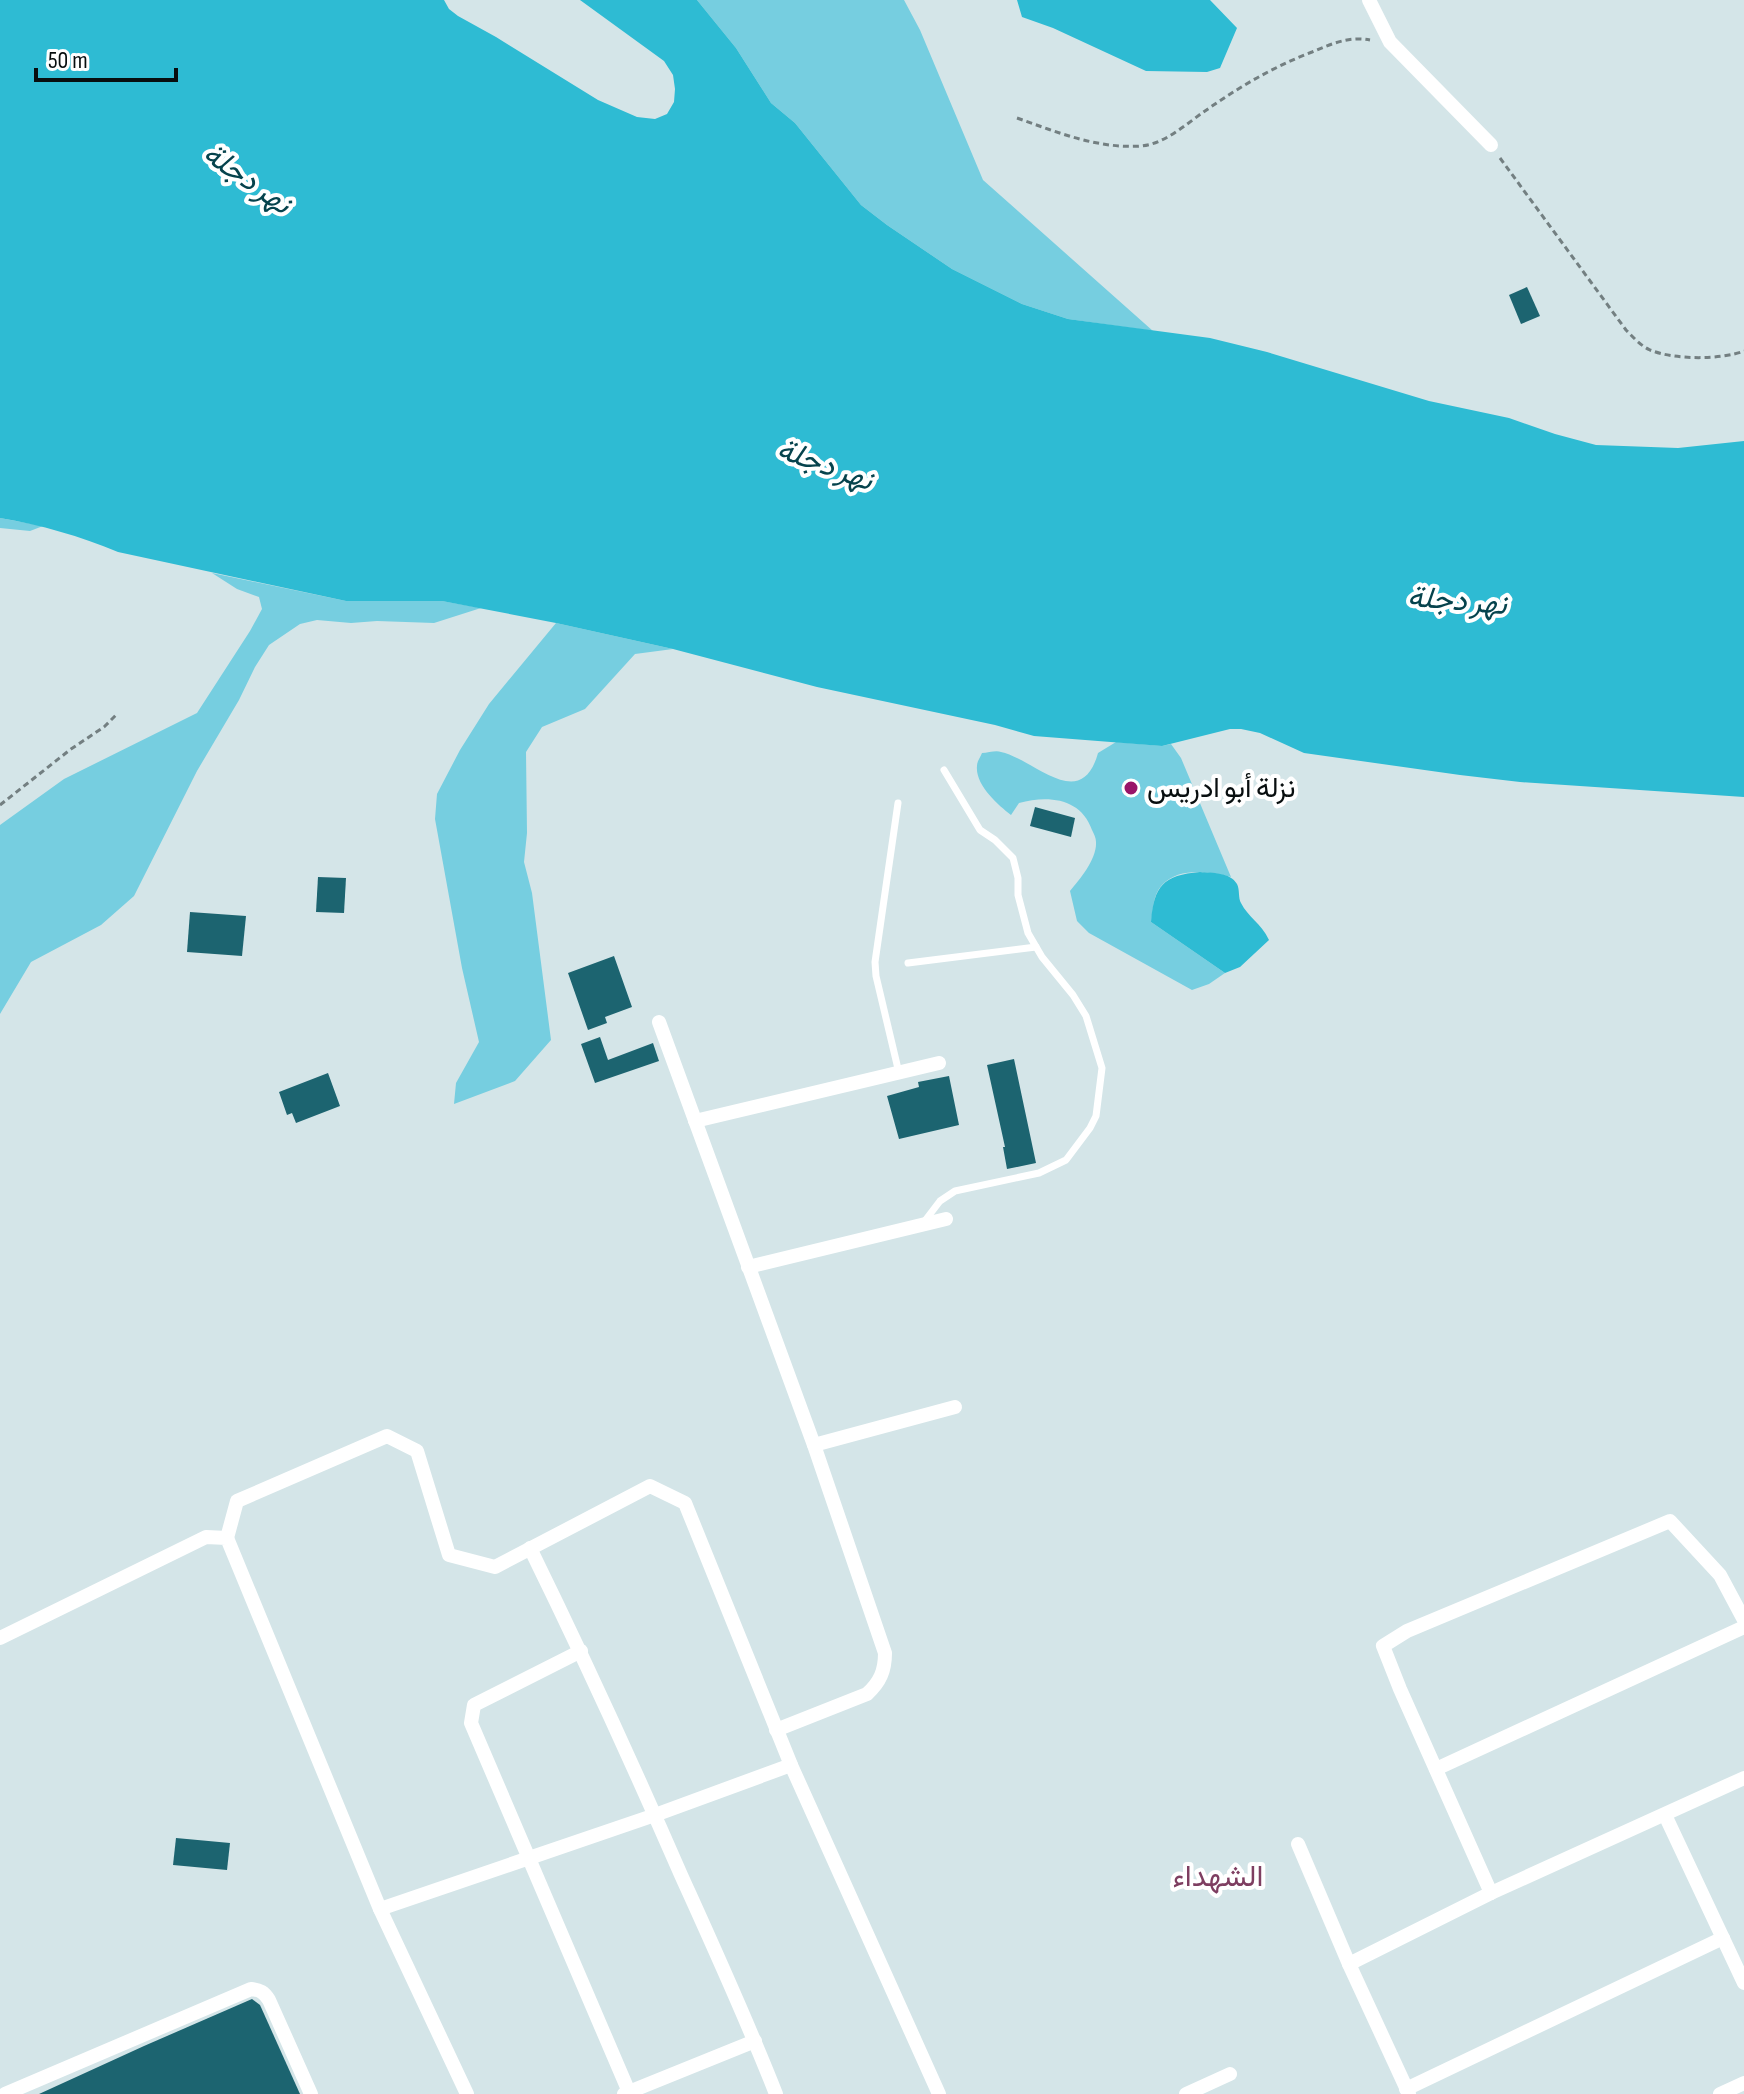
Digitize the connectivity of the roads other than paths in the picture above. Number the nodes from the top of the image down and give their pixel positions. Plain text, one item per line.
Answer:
1 (1369, 0) edge
2 (1491, 145) road end
3 (944, 770) dead end
4 (898, 803) dead end
5 (1036, 947) junction
6 (908, 963) dead end
7 (659, 1022) dead end
8 (939, 1063) dead end
9 (899, 1073) junction
10 (695, 1121) junction
11 (946, 1219) dead end
12 (923, 1224) junction
13 (748, 1267) junction
14 (955, 1407) dead end
15 (814, 1445) junction
16 (227, 1538) junction
17 (530, 1548) junction
18 (1744, 1620) edge
19 (1744, 1627) edge
20 (0, 1638) edge
21 (581, 1651) junction
22 (776, 1730) junction
23 (791, 1765) junction
24 (1436, 1769) junction
25 (1744, 1778) edge
26 (655, 1815) junction
27 (1665, 1815) junction
28 (1298, 1844) dead end
29 (528, 1859) junction
30 (1491, 1893) junction
31 (380, 1909) junction
32 (1723, 1938) junction
33 (1349, 1964) junction
34 (1744, 1983) edge
35 (755, 2041) junction
36 (1230, 2074) dead end
37 (1744, 2083) edge
38 (1408, 2092) edge
39 (627, 2093) edge
40 (5, 2094) edge
41 (311, 2094) edge
42 (467, 2094) edge
43 (776, 2094) edge
44 (939, 2094) edge
45 (1186, 2094) edge
46 (1720, 2094) edge

1 - 2 street
3 - 5 lane
4 - 9 lane
5 - 6 lane
5 - 12 lane
7 - 10 street
8 - 9 street
9 - 10 street
10 - 13 street
11 - 12 street
12 - 13 street
13 - 15 street
14 - 15 street
15 - 22 street
16 - 17 street
16 - 20 street
16 - 31 street
17 - 21 street
17 - 22 street
18 - 24 street
19 - 24 street
21 - 26 street
21 - 29 street
22 - 23 street
23 - 26 street
23 - 44 street
24 - 30 street
25 - 27 street
26 - 29 street
26 - 35 street
27 - 30 street
27 - 32 street
28 - 33 street
29 - 31 street
29 - 39 street
30 - 33 street
31 - 42 street
32 - 34 street
32 - 38 street
33 - 38 street
35 - 39 street
35 - 43 street
36 - 45 street
37 - 46 street
40 - 41 street

